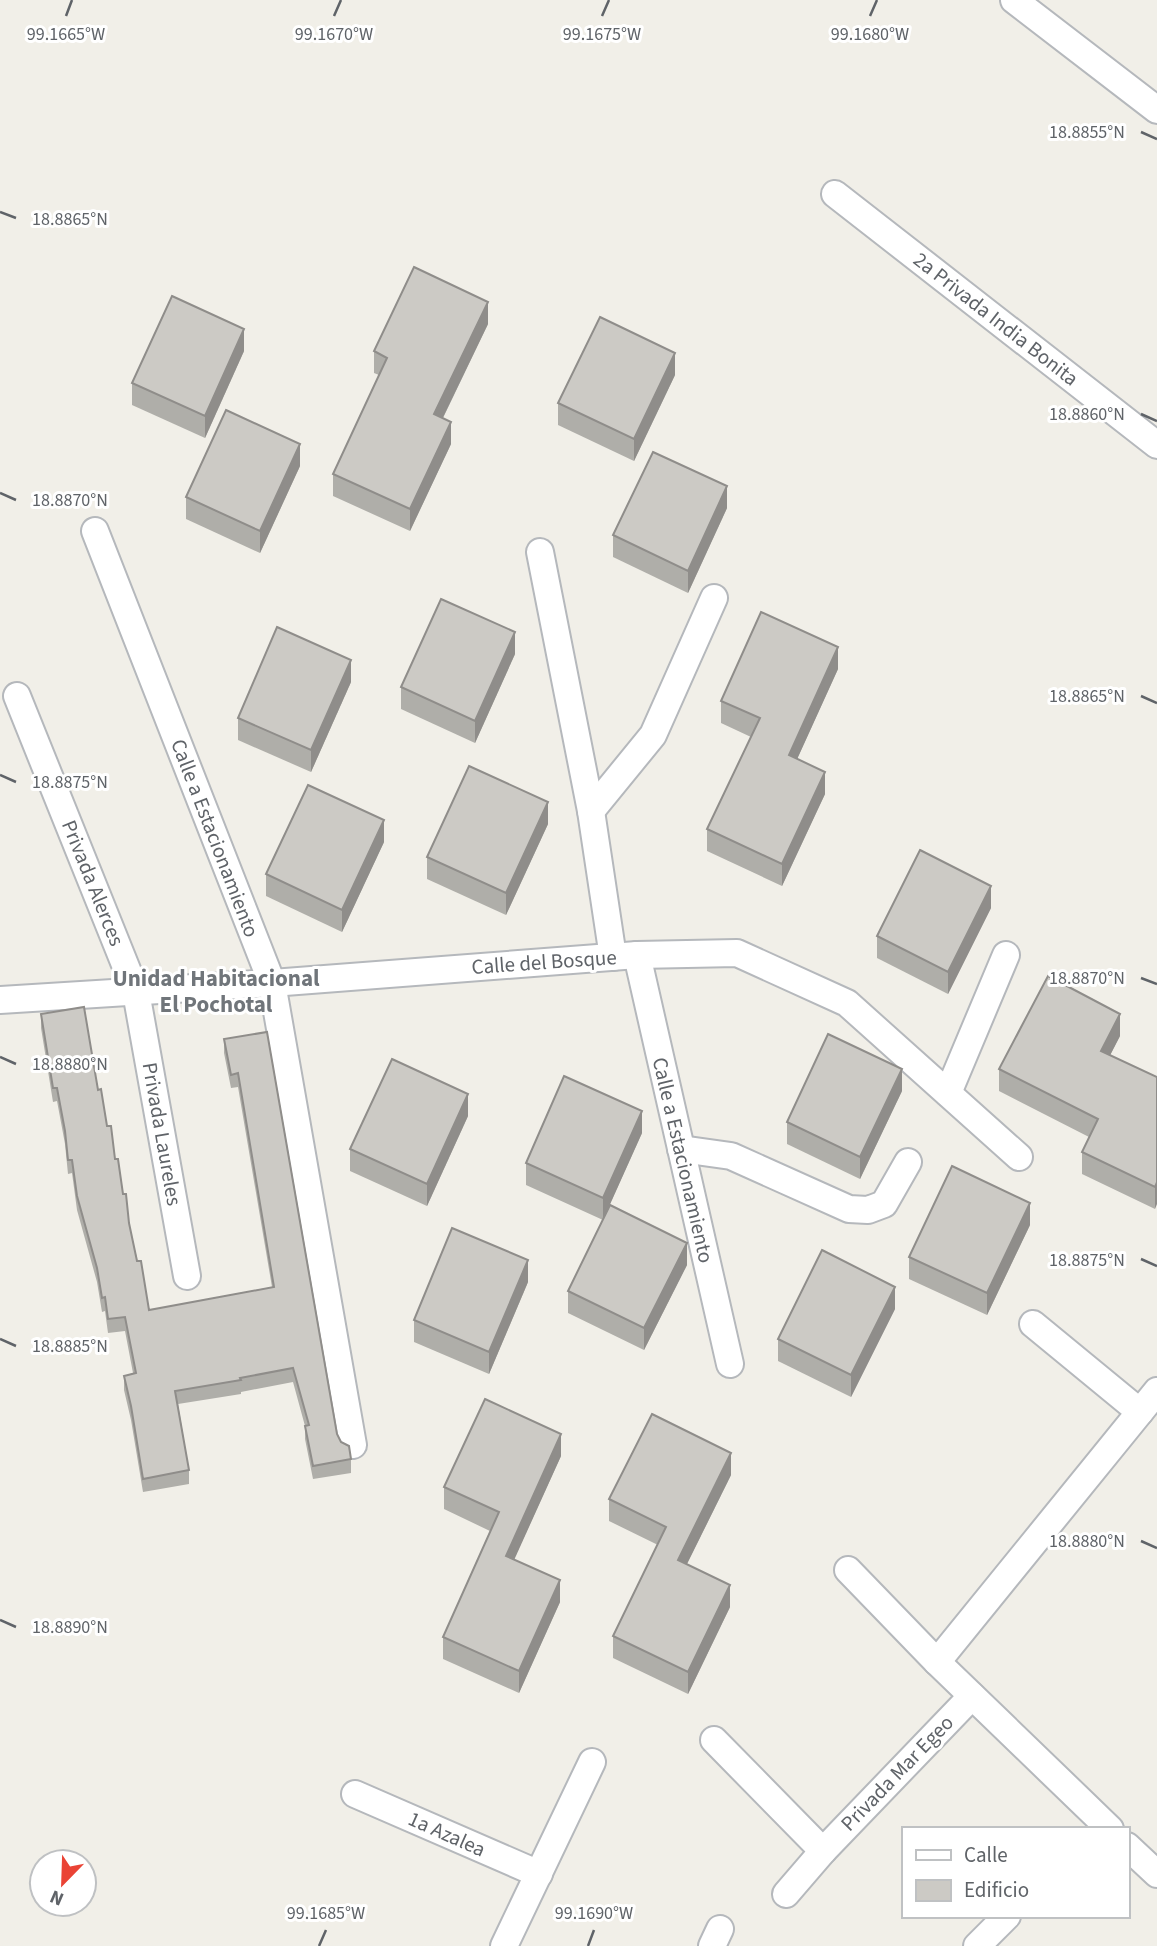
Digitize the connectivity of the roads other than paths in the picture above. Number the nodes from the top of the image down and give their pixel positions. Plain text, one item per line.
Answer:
1 (1014, 0) edge
2 (1157, 110) edge
3 (835, 194) dead end
4 (1157, 445) edge
5 (94, 531) dead end
6 (540, 552) dead end
7 (714, 598) dead end
8 (18, 696) dead end
9 (591, 811) junction
10 (1006, 955) dead end
11 (625, 956) junction
12 (272, 983) junction
13 (136, 992) junction
14 (0, 1000) edge
15 (948, 1093) junction
16 (681, 1149) junction
17 (1019, 1157) dead end
18 (908, 1162) dead end
19 (187, 1276) dead end
20 (1033, 1324) dead end
21 (730, 1364) dead end
22 (1157, 1391) edge
23 (1140, 1412) junction
24 (354, 1445) dead end
25 (848, 1570) dead end
26 (937, 1662) junction
27 (972, 1696) junction
28 (714, 1740) dead end
29 (592, 1762) dead end
30 (355, 1794) dead end
31 (1101, 1826) edge
32 (1129, 1848) edge
33 (823, 1851) junction
34 (538, 1874) junction
35 (1157, 1874) edge
36 (786, 1894) dead end
37 (1005, 1918) edge
38 (504, 1946) edge
39 (977, 1946) edge

1 - 2 street
3 - 4 street, 2a Privada India Bonita
5 - 12 street, Calle a Estacionamiento
6 - 9 street, Calle a Estacionamiento
7 - 9 street
8 - 13 street, Privada Alerces
9 - 11 street, Calle a Estacionamiento
10 - 15 street
11 - 12 street, Calle del Bosque
11 - 15 street, Calle del Bosque
11 - 16 street, Calle a Estacionamiento
12 - 13 street, Calle del Bosque
12 - 24 street, Calle a Estacionamiento
13 - 14 street, Calle del Bosque
13 - 19 street, Privada Laureles
15 - 17 street, Calle del Bosque
16 - 18 street
16 - 21 street, Calle a Estacionamiento
20 - 23 street
22 - 23 street
23 - 26 street
25 - 26 street
26 - 27 street
27 - 31 street
27 - 33 street, Privada Mar Egeo
28 - 33 street, Privada Mar Egeo
29 - 34 street
30 - 34 street, 1a Azalea
32 - 35 street
33 - 36 street, Privada Mar Egeo
34 - 38 street
37 - 39 street

